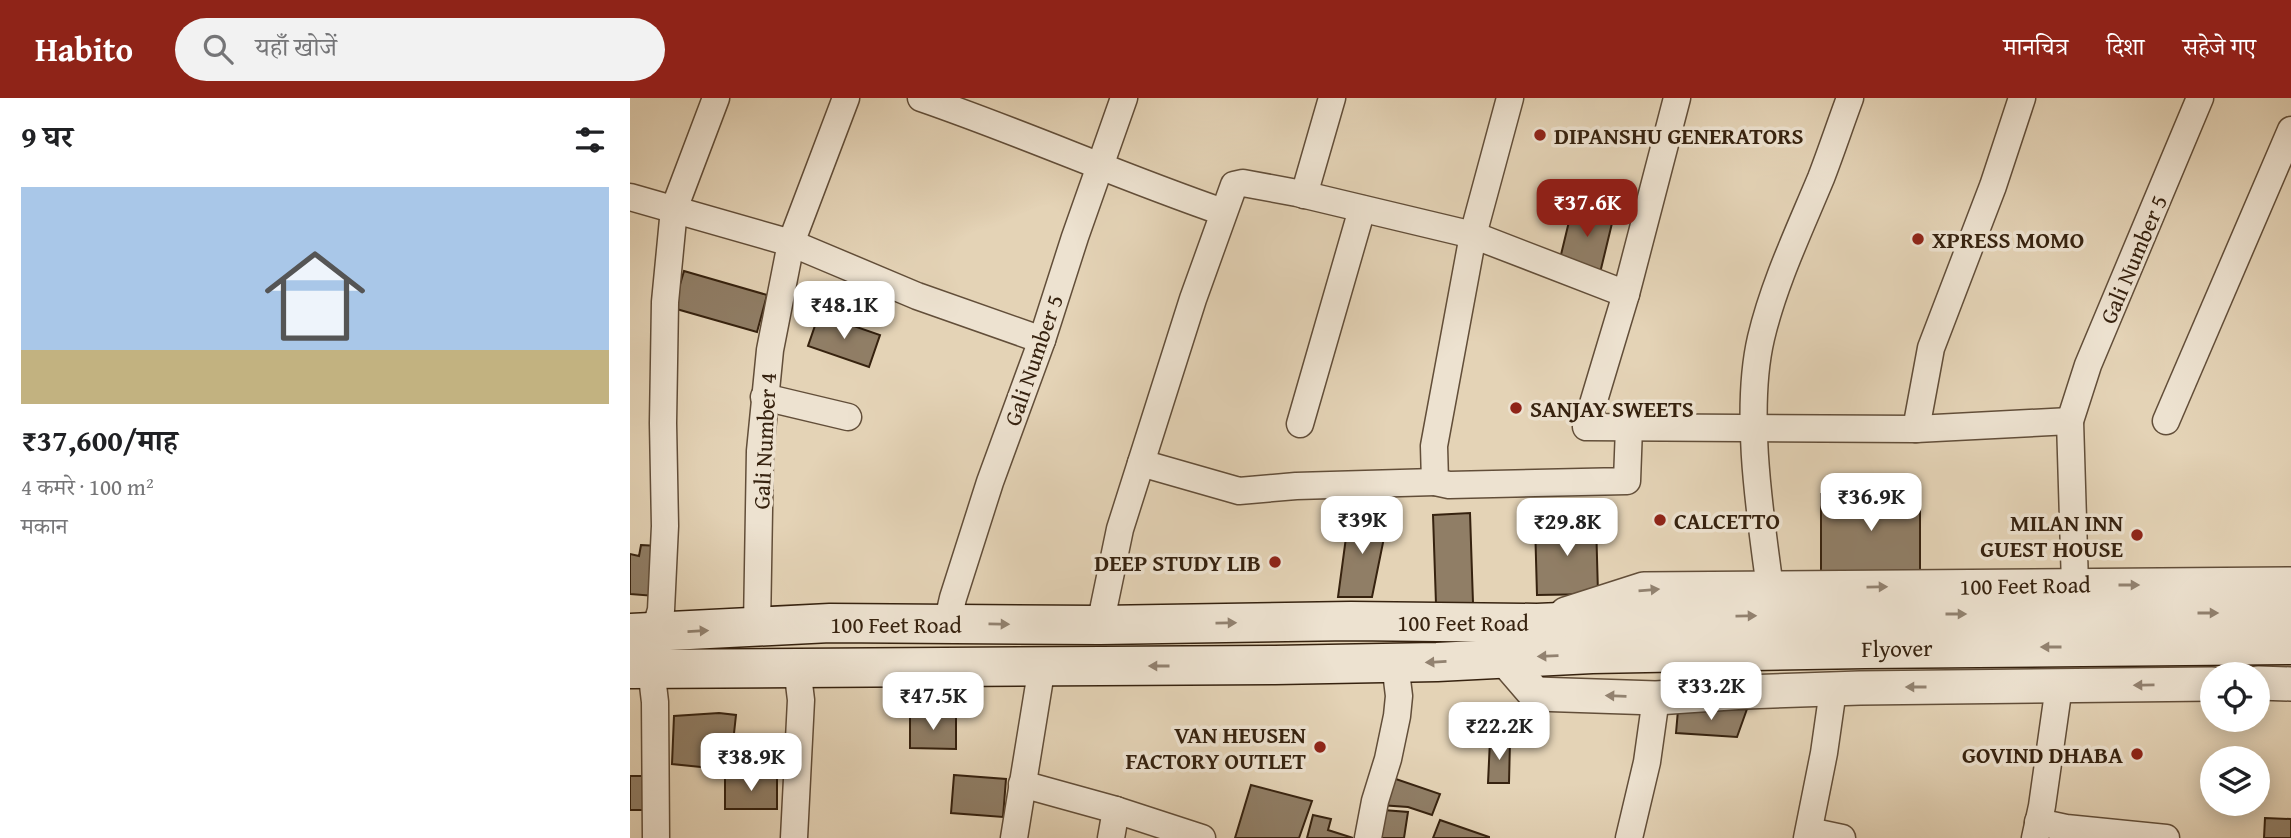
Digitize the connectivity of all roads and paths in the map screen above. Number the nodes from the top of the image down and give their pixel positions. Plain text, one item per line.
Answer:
1 (716, 98) edge
2 (846, 98) edge
3 (921, 98) edge
4 (1124, 98) edge
5 (1332, 98) edge
6 (1510, 98) edge
7 (1677, 98) edge
8 (1850, 98) edge
9 (2022, 98) edge
10 (2200, 98) edge
11 (2291, 130) edge
12 (1101, 165) junction
13 (1304, 195) junction
14 (630, 197) edge
15 (674, 209) junction
16 (1362, 209) junction
17 (1223, 212) junction
18 (1473, 235) junction
19 (791, 243) junction
20 (1626, 293) junction
21 (1042, 340) junction
22 (764, 397) junction
23 (848, 417) dead end
24 (2070, 421) junction
25 (2166, 421) dead end
26 (1300, 424) dead end
27 (1629, 427) junction
28 (1754, 428) junction
29 (1916, 429) junction
30 (1141, 463) junction
31 (1435, 482) junction
32 (2291, 584) edge
33 (2075, 585) junction
34 (1770, 588) junction
35 (2291, 612) edge
36 (1537, 623) junction
37 (947, 624) junction
38 (1100, 625) junction
39 (757, 627) junction
40 (2291, 645) edge
41 (641, 651) edge
42 (1504, 657) junction
43 (1395, 663) junction
44 (1042, 666) junction
45 (797, 667) junction
46 (756, 668) junction
47 (2270, 683) edge
48 (2200, 684) edge
49 (2291, 684) edge
50 (2059, 686) junction
51 (1833, 690) junction
52 (1656, 698) junction
53 (1022, 785) junction
54 (1116, 810) junction
55 (2036, 830) edge
56 (1808, 834) edge
57 (656, 838) edge
58 (794, 838) edge
59 (1014, 838) edge
60 (1111, 838) edge
61 (1202, 838) edge
62 (1368, 838) edge
63 (1629, 838) edge
64 (1842, 838) edge
65 (2166, 838) edge

1 - 15 street
2 - 19 street, Gali Number 4
3 - 12 street
4 - 12 street, Gali Number 5
5 - 13 street
6 - 18 street
7 - 20 street
8 - 28 street
9 - 29 street
10 - 24 street, Gali Number 5
11 - 25 street
12 - 17 street
12 - 21 street, Gali Number 5
13 - 16 street
13 - 17 street
14 - 15 street
15 - 19 street
15 - 41 street
16 - 18 street
16 - 26 street
17 - 30 street
18 - 20 street
18 - 31 street
19 - 21 street
19 - 22 street, Gali Number 4
20 - 27 street
21 - 37 street, Gali Number 5
22 - 23 street
22 - 39 street, Gali Number 4
24 - 29 street
24 - 33 street, Gali Number 5
27 - 28 street
27 - 31 street
28 - 29 street
28 - 34 street
30 - 31 street
30 - 38 street
33 -> 32 street, 100 Feet Road
34 -> 33 street, 100 Feet Road
36 -> 34 street, 100 Feet Road
36 -> 35 main road, Flyover
38 -> 36 main road, 100 Feet Road
37 -> 38 main road, 100 Feet Road
37 - 39 main road, 100 Feet Road
41 -> 39 main road, 100 Feet Road
39 - 46 main road
40 -> 42 main road, Flyover
41 - 46 main road, 100 Feet Road
41 - 57 street
42 -> 43 main road, 100 Feet Road
52 -> 42 street, 100 Feet Road
43 -> 44 main road, 100 Feet Road
43 - 62 street
44 - 45 main road, 100 Feet Road
44 - 53 street
45 - 46 main road, 100 Feet Road
45 - 58 street
47 - 49 street
48 -> 50 street, 100 Feet Road
50 -> 51 street, 100 Feet Road
50 - 55 street
51 - 52 street, 100 Feet Road
51 - 56 street
52 - 63 street
53 - 54 street
53 - 59 street
54 - 60 street
54 - 61 street
55 - 65 street
56 - 64 street

